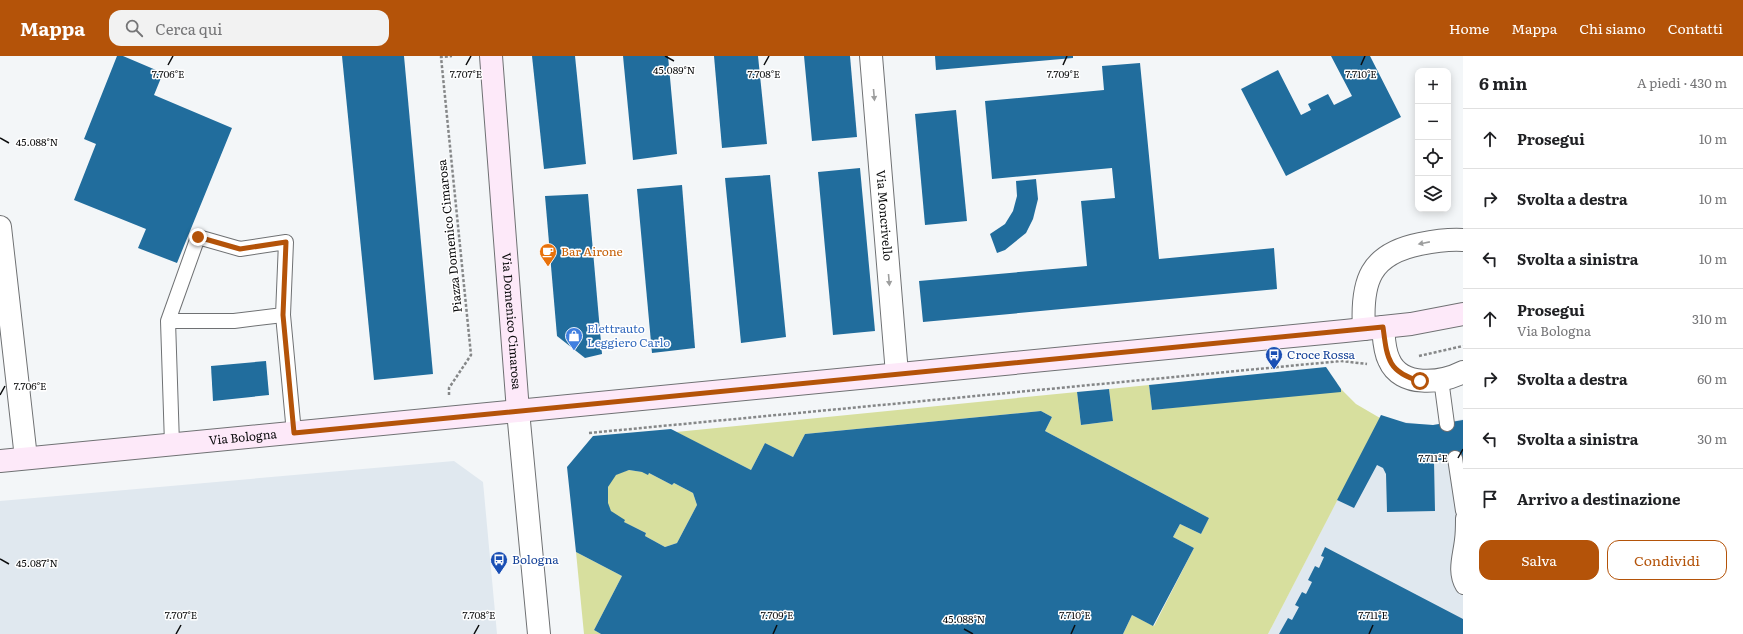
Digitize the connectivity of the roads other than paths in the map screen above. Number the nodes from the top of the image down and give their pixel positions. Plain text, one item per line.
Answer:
1 (491, 56) edge
2 (871, 56) edge
3 (0, 227) edge
4 (1463, 240) edge
5 (1463, 314) edge
6 (283, 315) junction
7 (168, 321) junction
8 (1364, 329) junction
9 (1463, 372) edge
10 (897, 374) junction
11 (1441, 379) junction
12 (518, 411) junction
13 (1447, 424) dead end
14 (294, 433) junction
15 (172, 444) junction
16 (26, 458) junction
17 (1454, 458) dead end
18 (0, 461) edge
19 (1463, 511) edge
20 (1463, 518) edge
21 (1463, 587) edge
22 (539, 634) edge

1 - 12 main road, Via Domenico Cimarosa
2 -> 10 street, Via Moncrivello
3 - 16 street
4 -> 8 street
5 - 8 main road, Via Bologna
6 - 7 lane
6 - 7 lane
6 - 14 lane
7 - 15 lane
8 - 10 main road, Via Bologna
8 - 11 street
9 - 11 street
10 - 12 main road, Via Bologna
11 - 13 lane
12 - 14 main road, Via Bologna
12 - 22 street, Via Domenico Cimarosa
14 - 15 main road, Via Bologna
15 - 16 main road, Via Bologna
16 - 18 main road, Via Bologna
17 - 19 lane
20 - 21 lane

